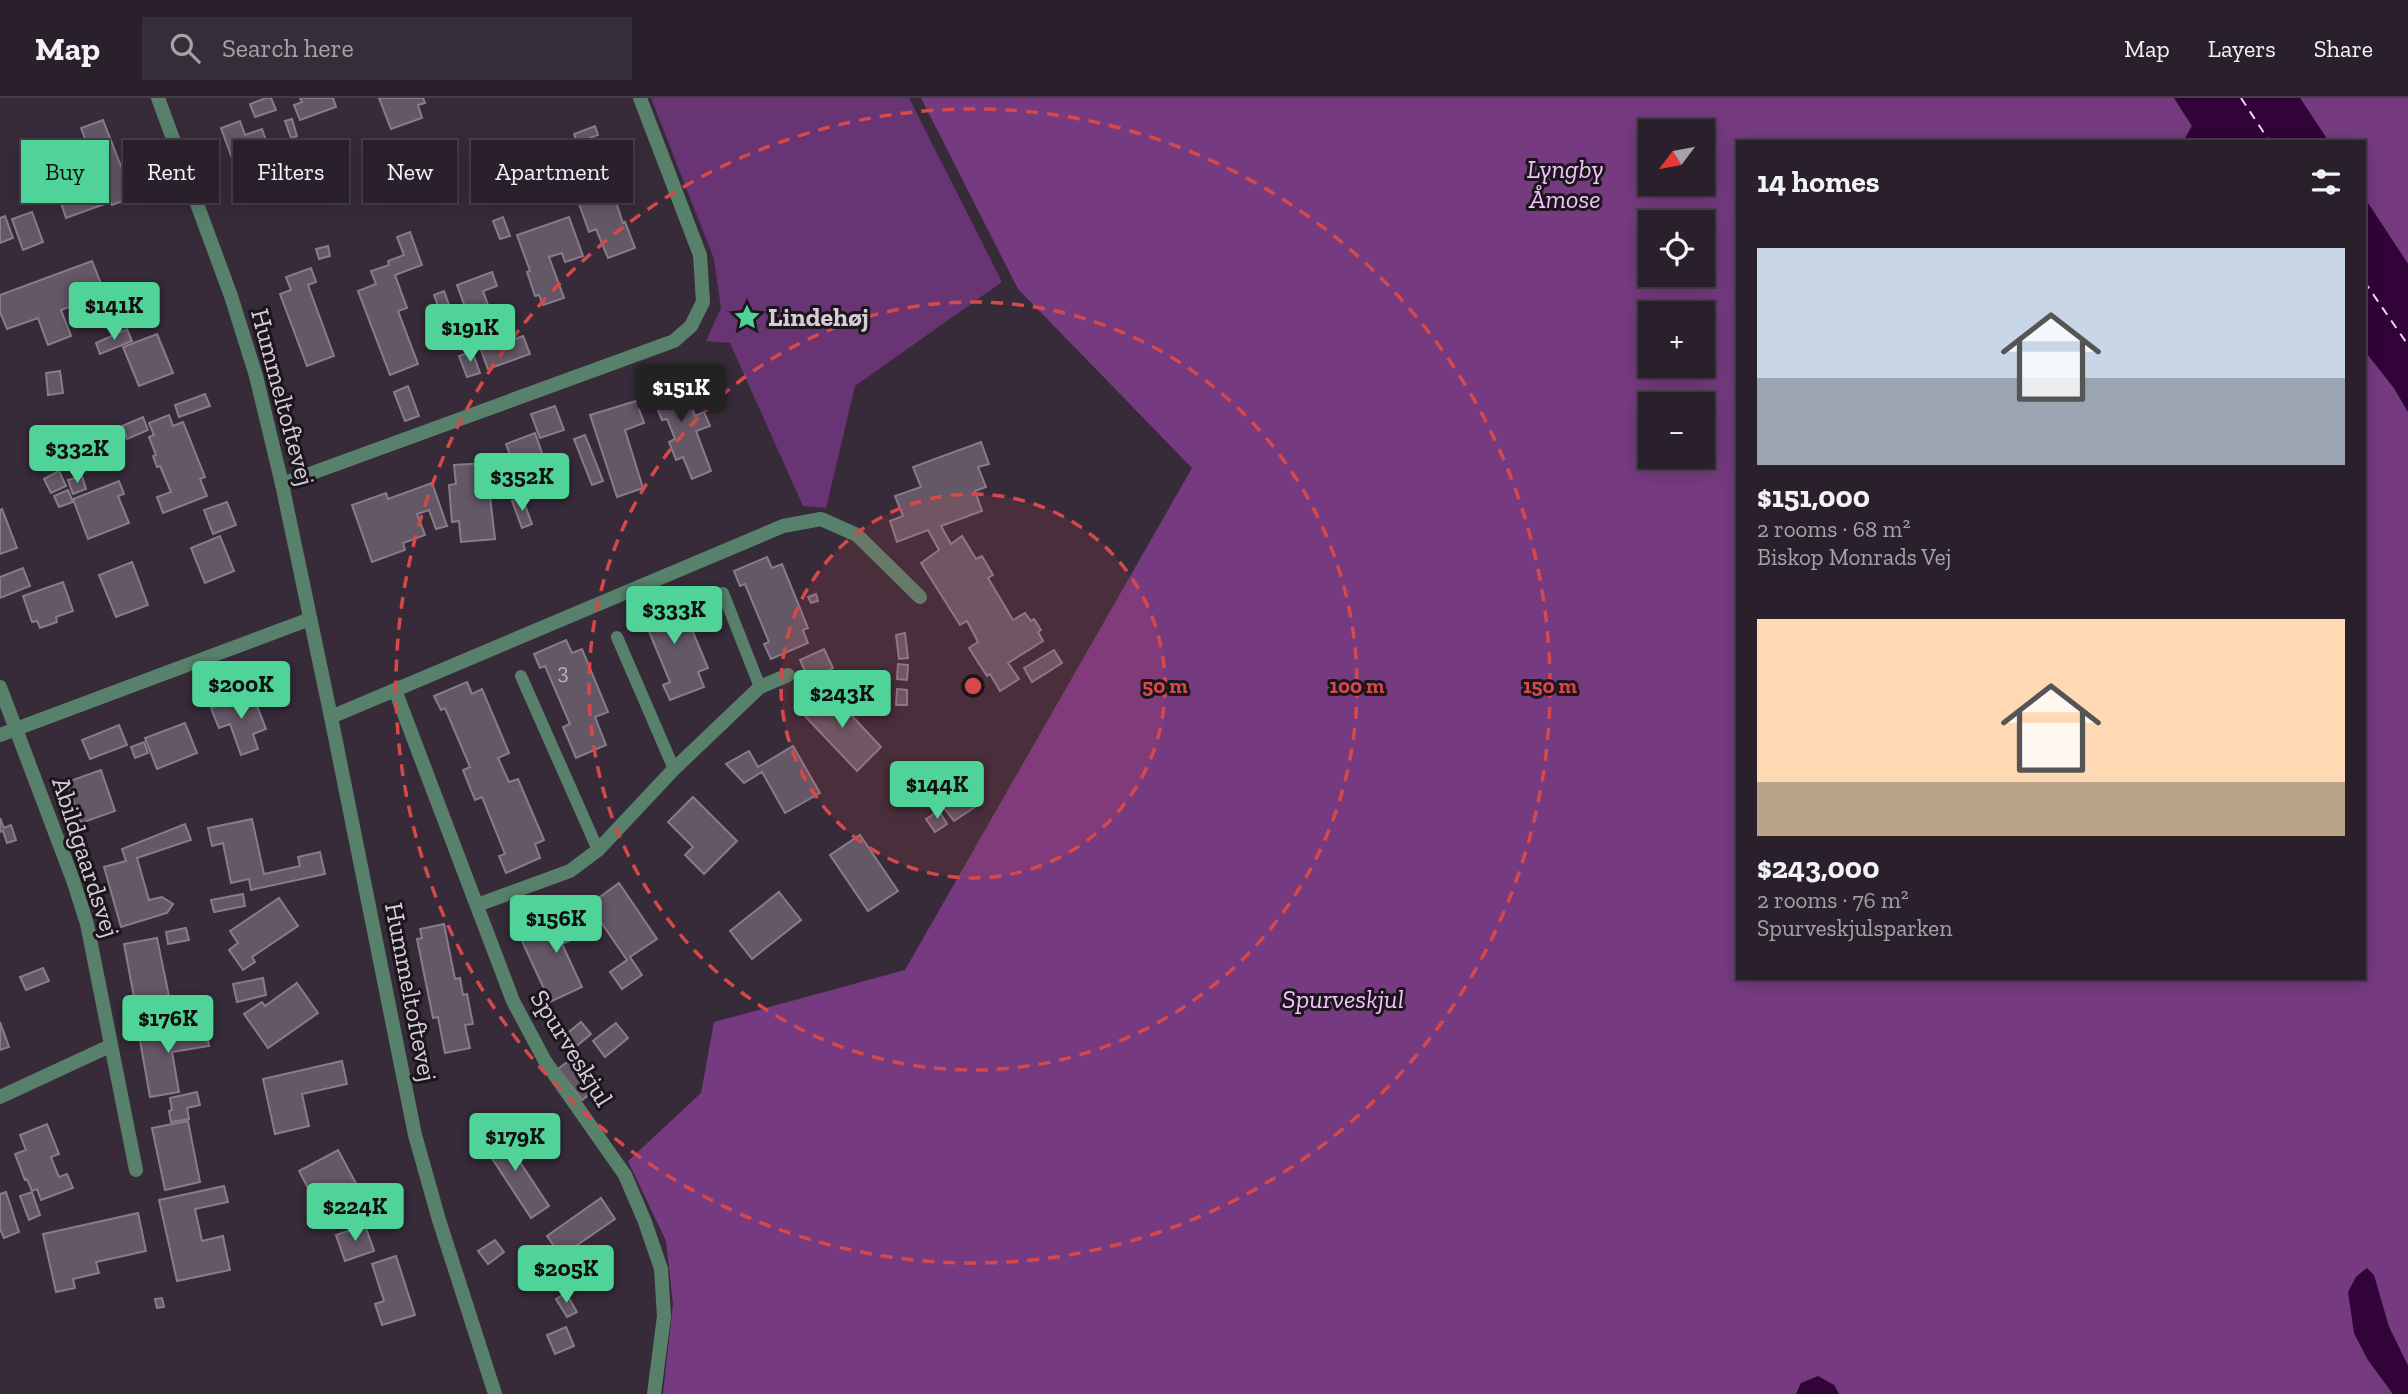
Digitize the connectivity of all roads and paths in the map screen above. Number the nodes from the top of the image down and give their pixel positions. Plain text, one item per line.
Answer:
1 (158, 98) edge
2 (640, 98) edge
3 (282, 484) junction
4 (723, 593) dead end
5 (920, 597) dead end
6 (310, 619) junction
7 (617, 637) dead end
8 (788, 675) dead end
9 (521, 676) dead end
10 (0, 687) edge
11 (760, 687) junction
12 (395, 690) junction
13 (331, 716) junction
14 (16, 729) junction
15 (0, 735) edge
16 (674, 769) junction
17 (598, 850) junction
18 (477, 905) junction
19 (110, 1046) junction
20 (0, 1097) edge
21 (136, 1170) dead end
22 (495, 1394) edge
23 (654, 1394) edge

1 - 3 street, Hummeltoftevej
2 - 3 street
3 - 6 street, Hummeltoftevej
4 - 11 lane
5 - 12 street
6 - 13 street, Hummeltoftevej
6 - 14 street
7 - 16 lane
8 - 11 street
9 - 17 lane
10 - 14 street, Abildgaardsvej
11 - 16 street
12 - 13 street
12 - 18 street, Spurveskjul
13 - 22 street, Hummeltoftevej
14 - 15 street
14 - 19 street, Abildgaardsvej
16 - 17 street
17 - 18 street
18 - 23 street, Spurveskjul
19 - 20 street
19 - 21 street, Abildgaardsvej

